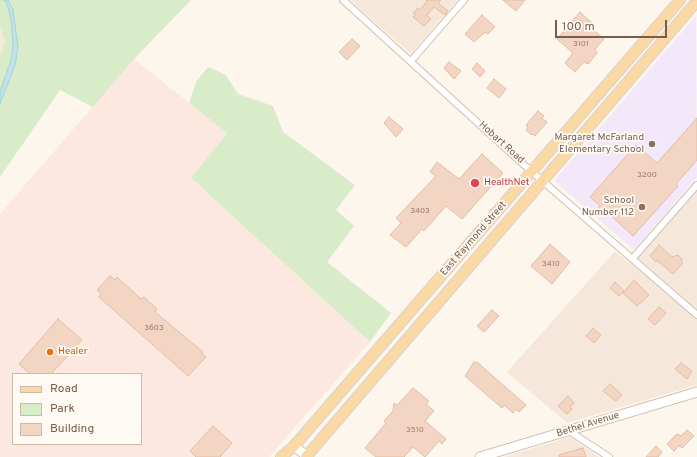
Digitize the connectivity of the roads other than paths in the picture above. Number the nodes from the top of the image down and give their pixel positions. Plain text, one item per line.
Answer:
1 (343, 0) edge
2 (464, 0) edge
3 (680, 0) edge
4 (694, 3) edge
5 (411, 61) junction
6 (533, 171) junction
7 (544, 181) junction
8 (697, 184) edge
9 (633, 258) junction
10 (697, 315) edge
11 (697, 392) edge
12 (569, 431) junction
13 (294, 446) junction
14 (281, 457) edge
15 (307, 457) edge
16 (480, 457) edge
17 (608, 457) edge

1 - 5 street, Hobart Road
2 - 5 street
3 - 6 main road, East Raymond Street
4 - 7 main road, East Raymond Street
5 - 6 street, Hobart Road
6 - 7 street, Hobart Road
6 - 13 main road, East Raymond Street
7 - 9 street, Hobart Road
7 - 15 main road, East Raymond Street
8 - 9 street
9 - 10 street, Hobart Road
11 - 12 street, Bethel Avenue
12 - 16 street, Bethel Avenue
12 - 17 street
13 - 14 main road, East Raymond Street
13 - 15 street

